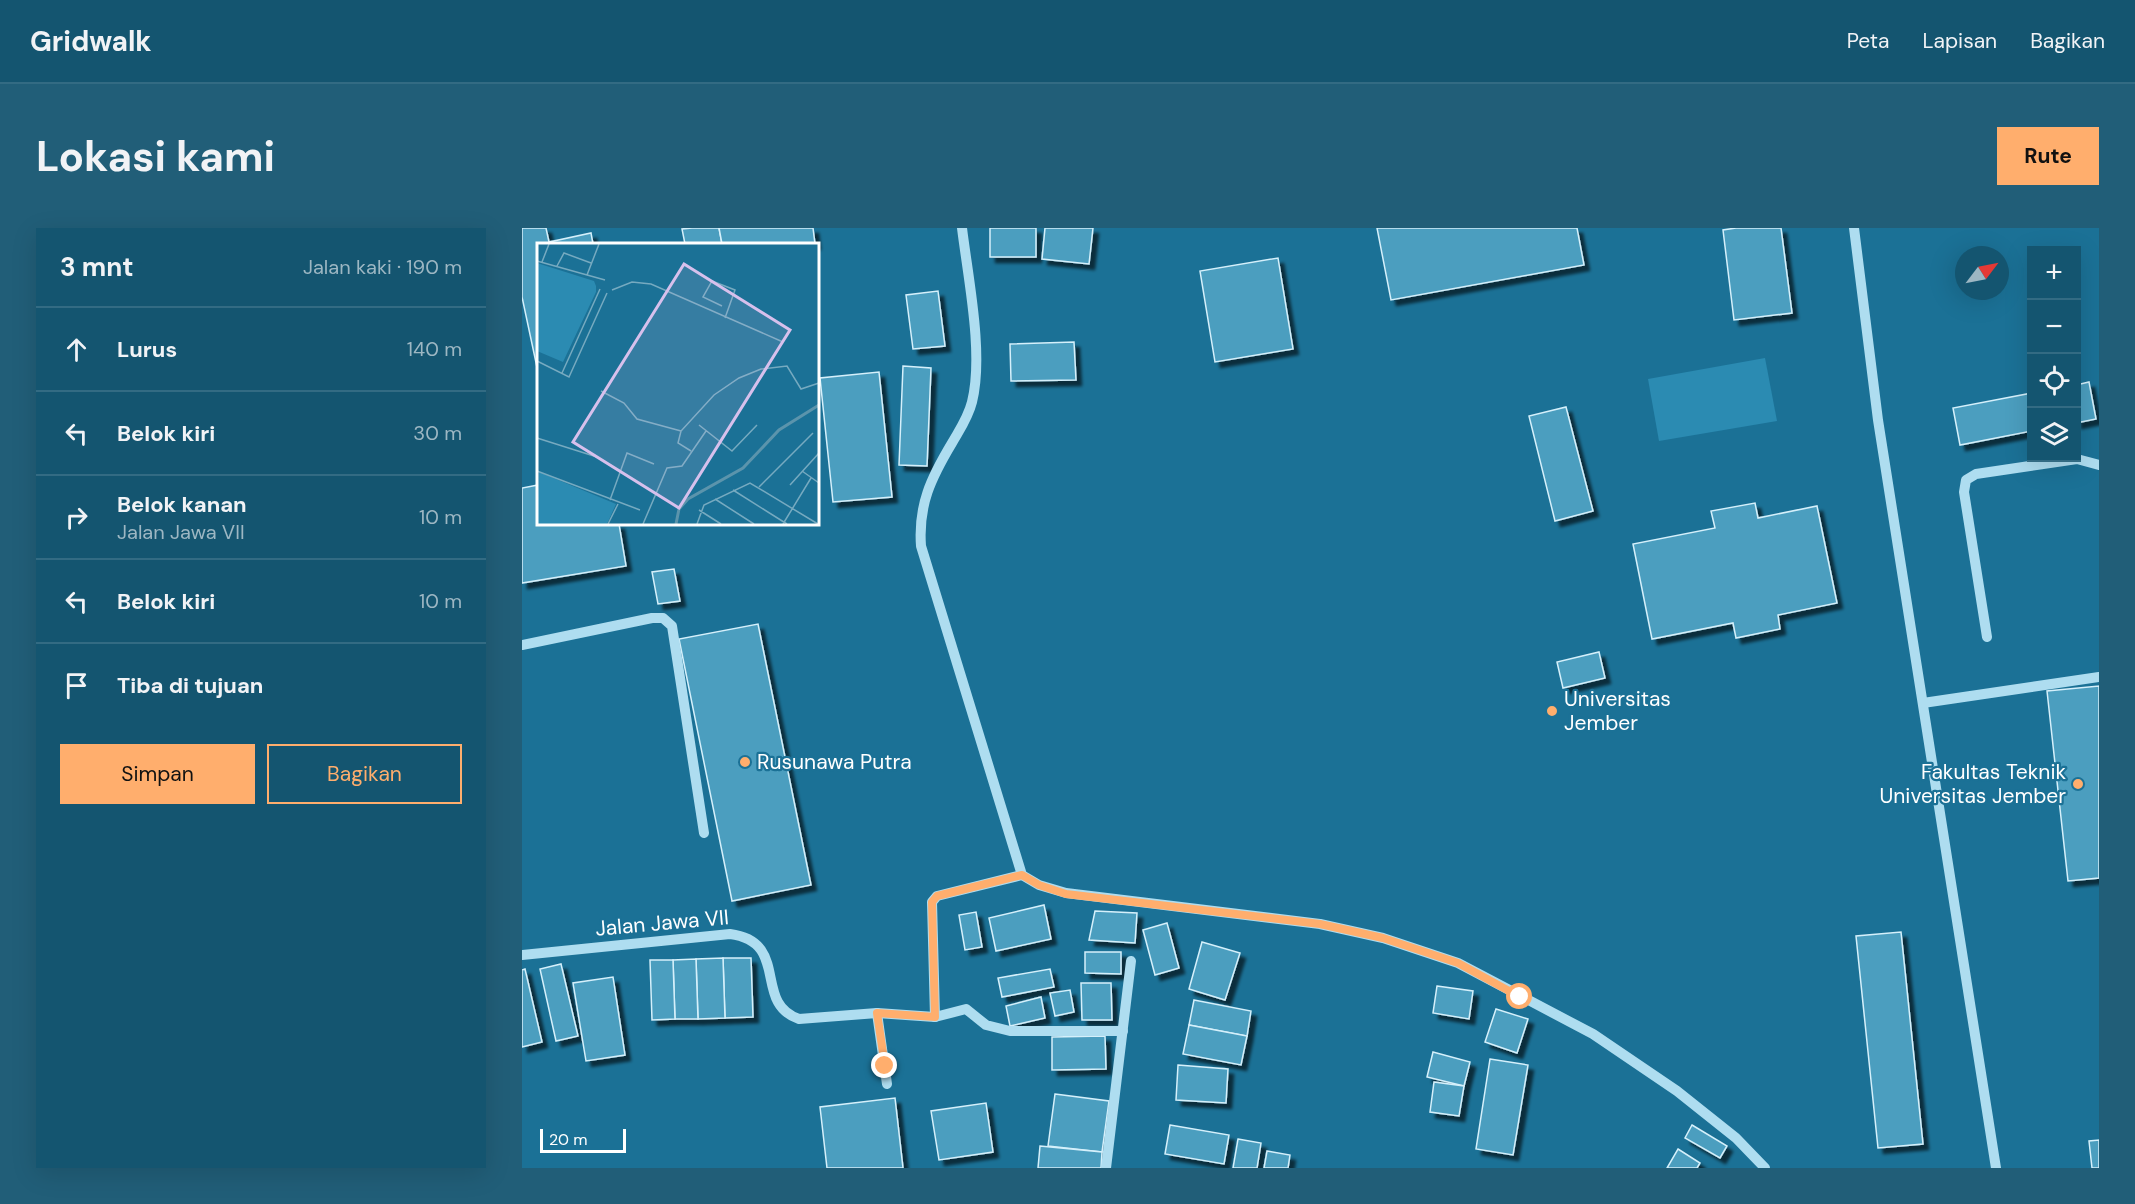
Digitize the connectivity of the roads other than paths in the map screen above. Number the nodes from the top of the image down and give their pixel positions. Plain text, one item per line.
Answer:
1 (962, 228) edge
2 (1854, 228) edge
3 (2099, 465) edge
4 (1987, 637) dead end
5 (522, 645) edge
6 (2099, 677) edge
7 (1923, 703) junction
8 (704, 833) dead end
9 (1022, 875) junction
10 (522, 954) edge
11 (1131, 961) dead end
12 (877, 1013) junction
13 (935, 1017) junction
14 (1123, 1031) junction
15 (887, 1084) dead end
16 (1106, 1168) edge
17 (1765, 1168) edge
18 (1996, 1168) edge

1 - 9 street
2 - 7 street
3 - 4 street
5 - 8 street
6 - 7 street
7 - 18 street
9 - 13 street
9 - 17 street
10 - 12 street, Jalan Jawa VII
11 - 14 street
12 - 13 street, Jalan Jawa VII
12 - 15 street
13 - 14 street, Jalan Jawa VII
14 - 16 street

